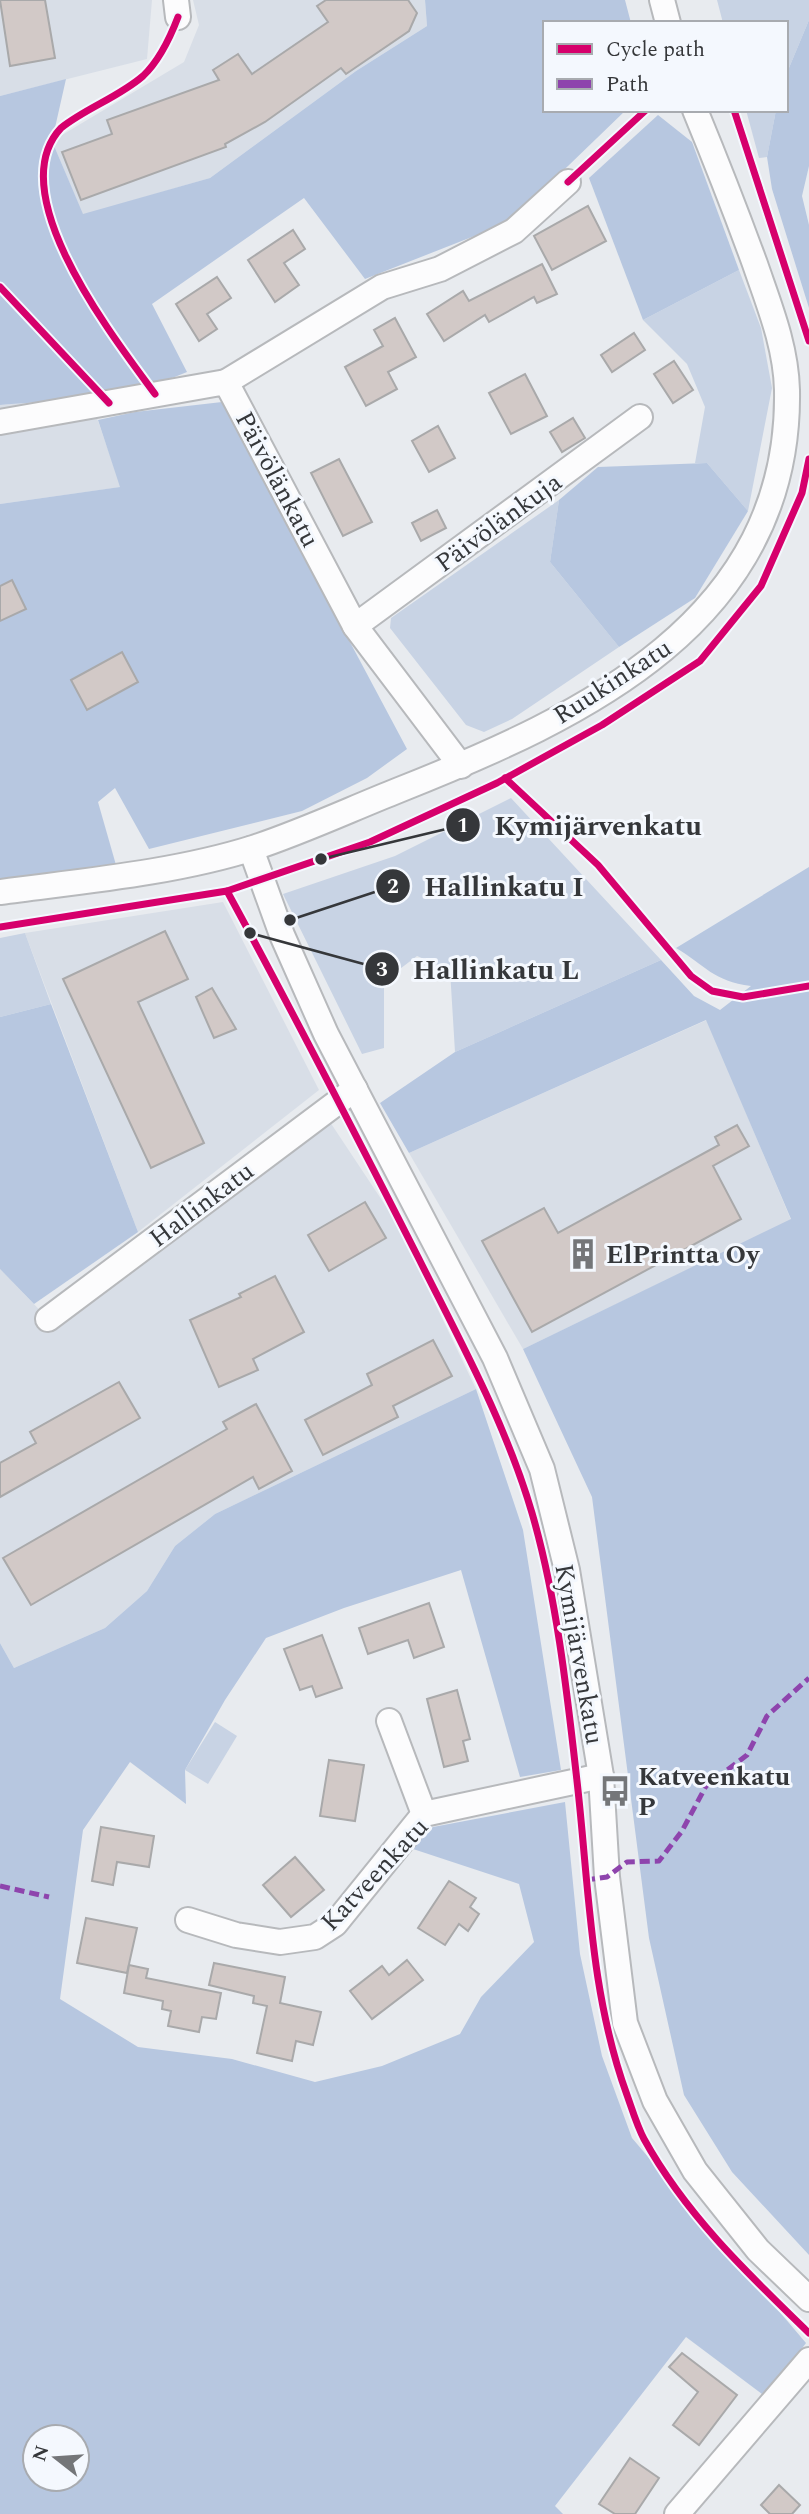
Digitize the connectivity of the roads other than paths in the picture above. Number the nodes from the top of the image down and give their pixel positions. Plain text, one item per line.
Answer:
1 (662, 0) edge
2 (667, 21) edge
3 (696, 112) edge
4 (568, 182) dead end
5 (226, 382) junction
6 (640, 417) dead end
7 (0, 422) edge
8 (355, 626) junction
9 (460, 766) junction
10 (251, 849) junction
11 (0, 892) edge
12 (355, 1089) junction
13 (48, 1319) dead end
14 (389, 1721) dead end
15 (601, 1776) junction
16 (424, 1814) junction
17 (188, 1920) dead end
18 (809, 2298) edge
19 (809, 2360) edge
20 (677, 2514) edge

1 - 2 street
3 - 9 street, Ruukinkatu
4 - 5 street
5 - 7 street, Päivölänkatu
5 - 8 street, Päivölänkatu
6 - 8 street, Päivölänkuja
8 - 9 street, Päivölänkatu
9 - 10 street, Ruukinkatu
10 - 11 street, Ruukinkatu
10 - 12 street, Kymijärvenkatu
12 - 13 street, Hallinkatu
12 - 15 street, Kymijärvenkatu
14 - 16 street
15 - 16 street, Katveenkatu
15 - 18 street, Kymijärvenkatu
16 - 17 street, Katveenkatu
19 - 20 street

